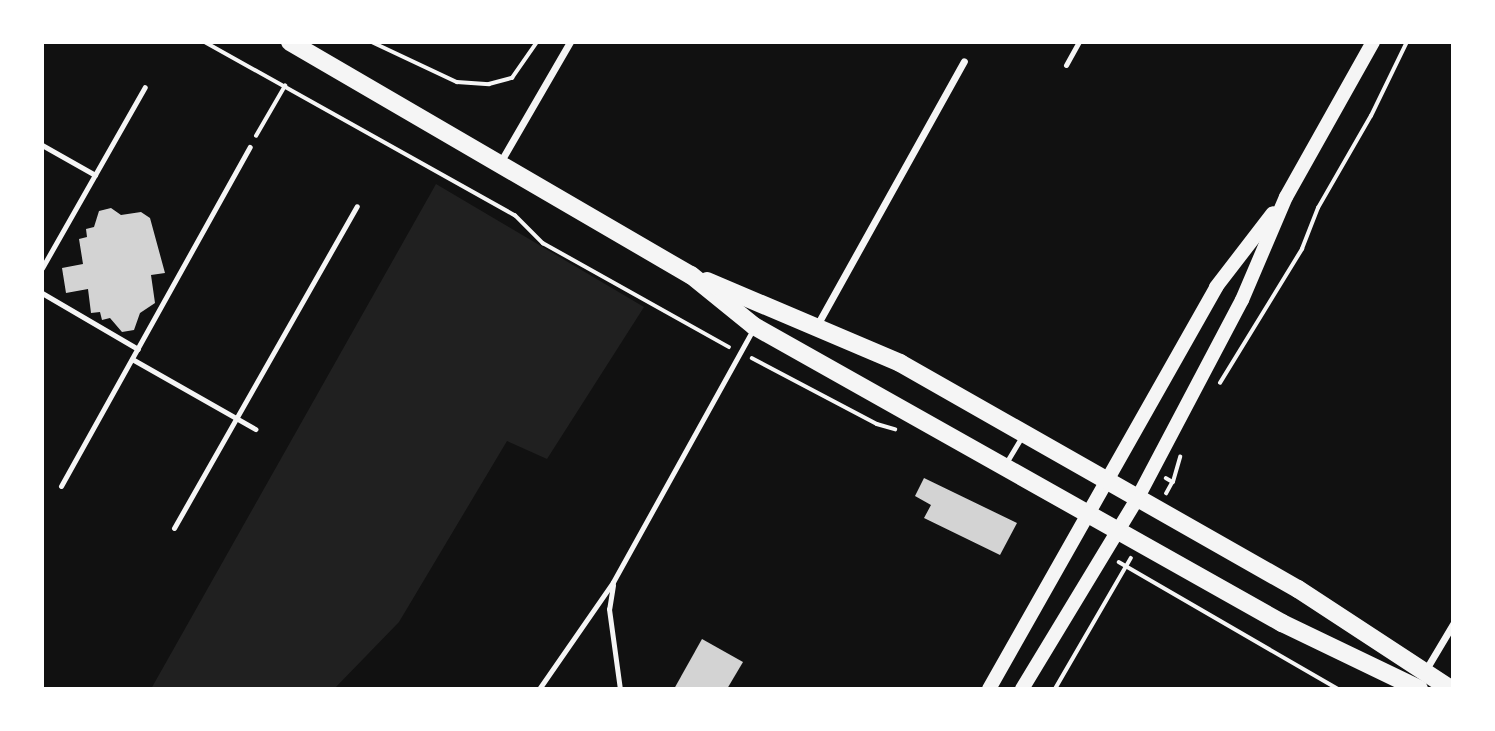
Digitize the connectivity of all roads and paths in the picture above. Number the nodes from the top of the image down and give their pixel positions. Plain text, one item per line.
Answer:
1 (205, 42) edge
2 (290, 42) edge
3 (372, 42) edge
4 (537, 42) edge
5 (570, 42) edge
6 (1079, 42) edge
7 (1373, 42) edge
8 (1407, 42) edge
9 (964, 61) dead end
10 (1066, 65) dead end
11 (285, 86) junction
12 (145, 87) dead end
13 (42, 145) edge
14 (250, 147) joint
15 (501, 161) junction
16 (95, 175) junction
17 (1286, 197) junction
18 (357, 206) dead end
19 (42, 268) edge
20 (691, 275) junction
21 (42, 293) edge
22 (754, 326) junction
23 (816, 327) junction
24 (138, 349) junction
25 (739, 352) junction
26 (132, 359) junction
27 (1215, 391) dead end
28 (235, 420) junction
29 (255, 429) dead end
30 (1023, 434) junction
31 (1184, 445) dead end
32 (1004, 465) junction
33 (1104, 481) junction
34 (1173, 482) dead end
35 (61, 486) dead end
36 (1137, 499) junction
37 (1086, 511) junction
38 (174, 528) dead end
39 (1120, 530) junction
40 (613, 582) junction
41 (1453, 624) edge
42 (1425, 671) junction
43 (539, 689) edge
44 (620, 689) edge
45 (989, 689) edge
46 (1022, 689) edge
47 (1055, 689) edge
48 (1338, 689) edge
49 (1419, 689) edge
50 (1451, 689) edge

1 - 11 path
2 - 15 main road
3 - 4 path
5 - 15 street
6 - 10 lane
7 - 17 main road
8 - 27 path
9 - 23 street
11 - 14 path
11 - 25 path
12 - 16 lane
13 - 16 lane
14 - 24 lane
15 - 20 main road
16 - 19 lane
17 - 33 main road
17 - 36 main road
18 - 28 lane
20 - 22 main road
20 - 23 main road
21 - 24 lane
22 - 25 lane
22 - 32 main road
23 - 30 main road
24 - 26 lane
25 - 40 lane
26 - 28 lane
26 - 35 lane
28 - 29 lane
28 - 38 lane
30 - 32 lane
30 - 33 main road
31 - 34 path
32 - 37 main road
33 - 36 main road
33 - 37 main road
36 - 39 main road
36 - 42 main road
37 - 39 main road
37 - 45 main road
39 - 46 main road
39 - 49 main road
40 - 43 lane
40 - 44 lane
41 - 42 street
42 - 50 main road
47 - 48 path

